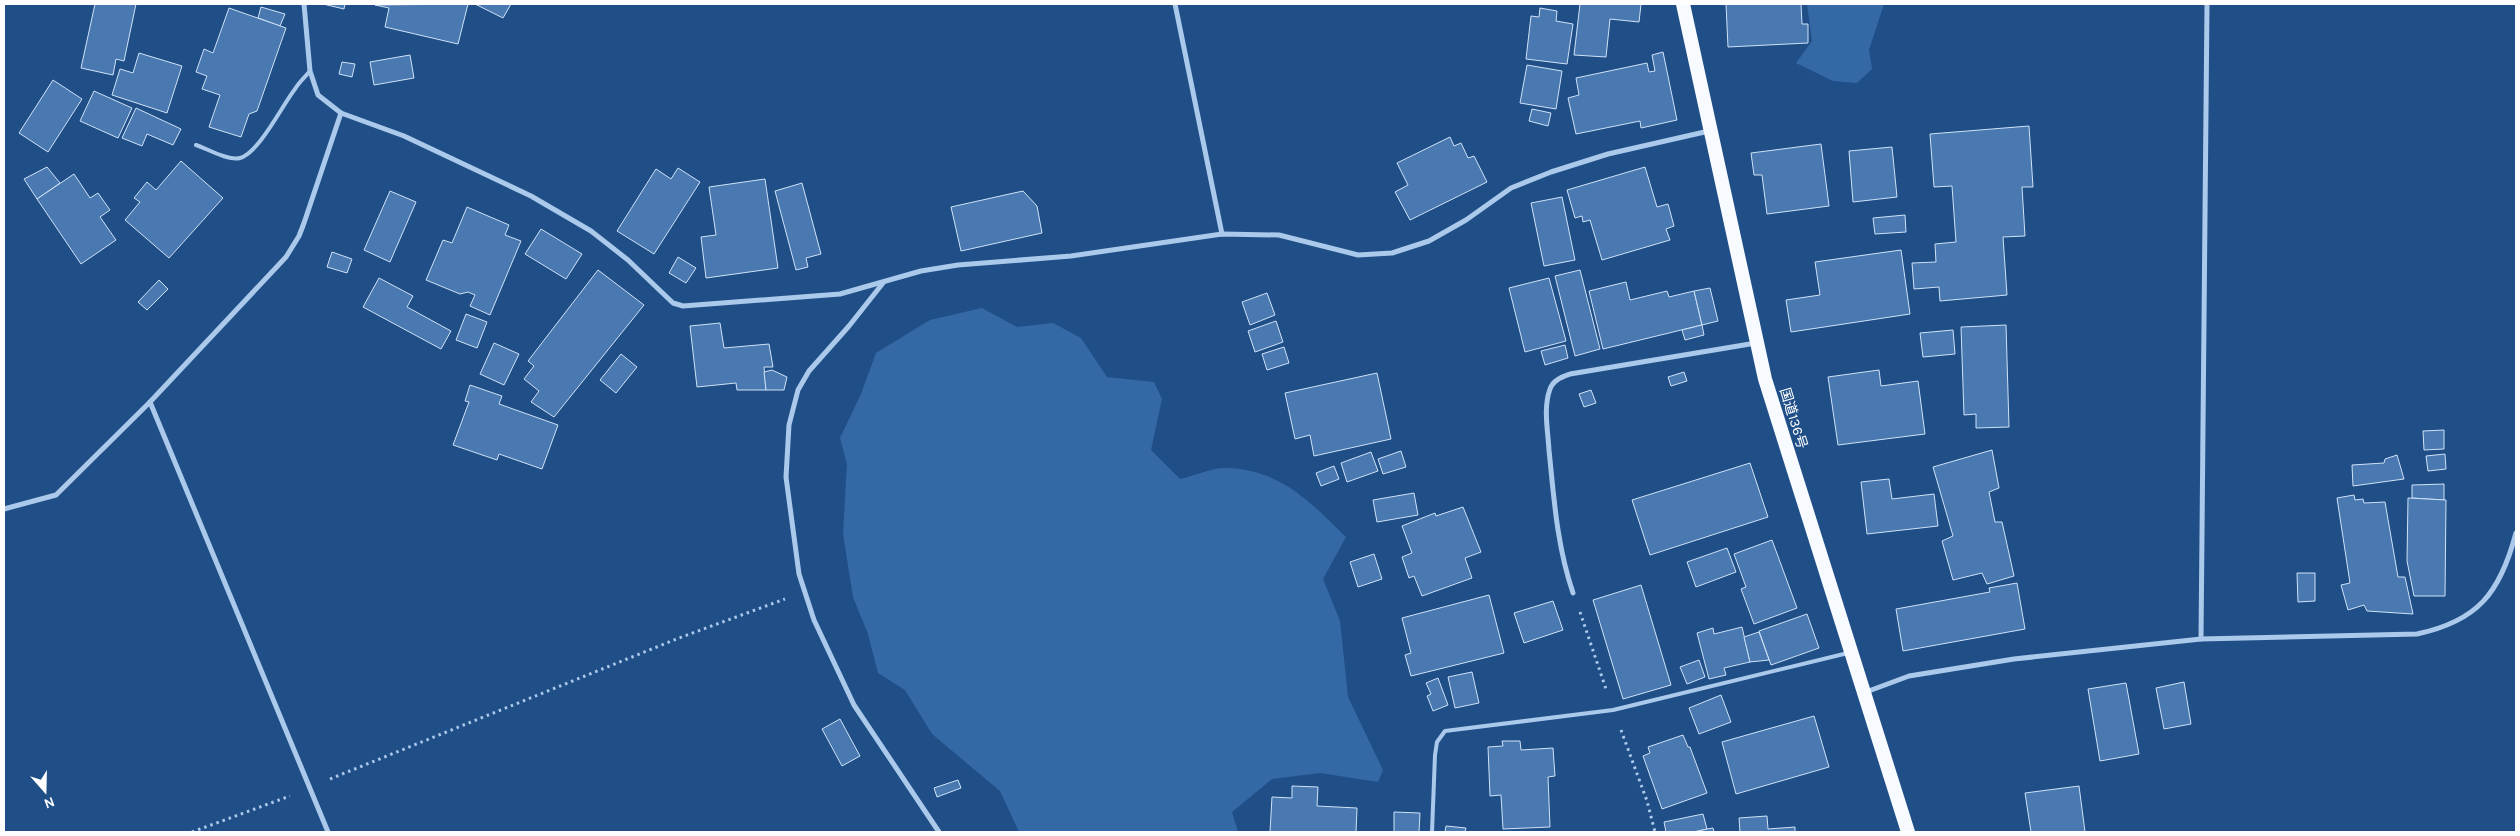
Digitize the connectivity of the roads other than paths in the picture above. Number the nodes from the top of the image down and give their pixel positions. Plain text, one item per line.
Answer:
1 (304, 4) edge
2 (1175, 4) edge
3 (1683, 4) edge
4 (2207, 4) edge
5 (310, 71) junction
6 (341, 112) junction
7 (1709, 131) junction
8 (196, 144) dead end
9 (1222, 234) junction
10 (883, 283) junction
11 (1757, 343) junction
12 (150, 402) junction
13 (4, 509) edge
14 (2516, 533) edge
15 (1574, 593) dead end
16 (2201, 639) junction
17 (1850, 652) junction
18 (1863, 693) junction
19 (328, 832) edge
20 (939, 832) edge
21 (1432, 832) edge
22 (1908, 832) edge

1 - 5 street
2 - 9 street
3 - 7 highway, 国道136号
4 - 16 street
5 - 6 street
5 - 8 lane
6 - 10 street
6 - 12 street
7 - 9 street
7 - 11 highway, 国道136号
9 - 10 street
10 - 20 street
11 - 15 street
11 - 17 highway, 国道136号
12 - 13 street
12 - 19 street
14 - 16 street
16 - 18 street
17 - 18 highway, 国道136号
17 - 21 lane
18 - 22 highway, 国道136号

